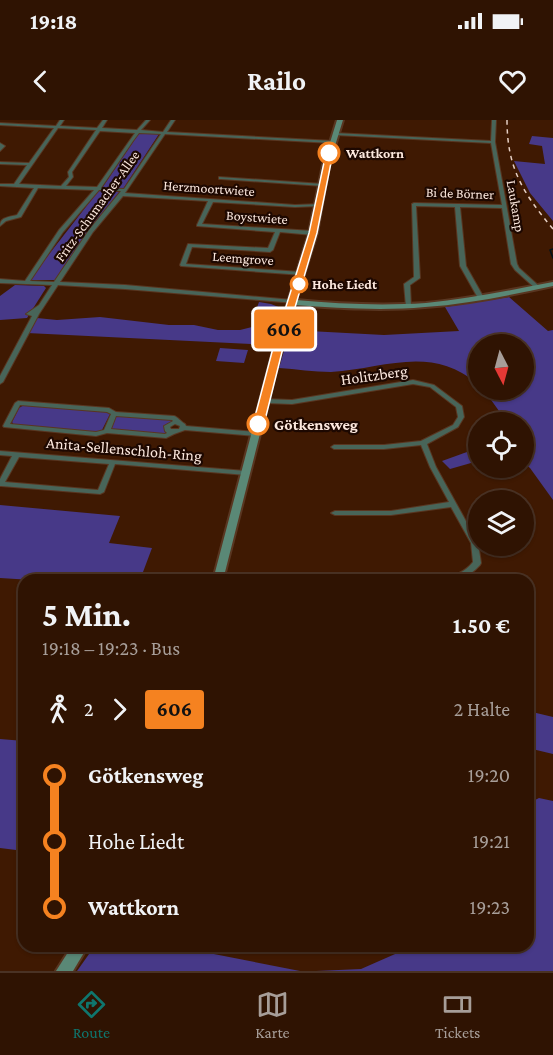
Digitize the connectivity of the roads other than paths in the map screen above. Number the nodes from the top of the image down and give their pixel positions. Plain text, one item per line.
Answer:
1 (62, 120) edge
2 (105, 120) edge
3 (148, 120) edge
4 (173, 120) edge
5 (340, 120) edge
6 (494, 120) edge
7 (0, 124) edge
8 (57, 127) junction
9 (99, 129) junction
10 (138, 131) junction
11 (162, 132) junction
12 (335, 134) junction
13 (332, 142) junction
14 (493, 142) junction
15 (0, 144) edge
16 (0, 150) edge
17 (0, 163) edge
18 (30, 164) junction
19 (221, 178) dead end
20 (0, 185) edge
21 (323, 185) junction
22 (15, 186) junction
23 (37, 186) junction
24 (63, 188) junction
25 (99, 189) junction
26 (123, 192) junction
27 (211, 200) junction
28 (457, 205) junction
29 (504, 207) junction
30 (319, 208) junction
31 (0, 225) edge
32 (278, 231) junction
33 (313, 233) junction
34 (301, 274) junction
35 (0, 281) edge
36 (27, 282) junction
37 (57, 283) junction
38 (553, 284) edge
39 (537, 287) junction
40 (481, 298) junction
41 (293, 302) junction
42 (408, 306) junction
43 (0, 382) edge
44 (265, 401) junction
45 (114, 414) junction
46 (180, 425) junction
47 (107, 431) junction
48 (256, 434) junction
49 (423, 443) junction
50 (334, 447) dead end
51 (0, 453) edge
52 (17, 454) junction
53 (113, 462) junction
54 (246, 473) junction
55 (453, 504) junction
56 (335, 513) dead end
57 (220, 574) edge
58 (466, 574) edge
59 (77, 952) edge
60 (64, 971) edge

1 - 8 street
2 - 9 street
3 - 10 street, Fritz-Schumacher-Allee
4 - 11 street, Fritz-Schumacher-Allee
5 - 12 street
6 - 14 street, Laukamp
7 - 8 street
8 - 9 street
8 - 18 street
9 - 10 street
9 - 24 street
10 - 11 street
10 - 25 street, Fritz-Schumacher-Allee
11 - 13 street
11 - 26 street, Fritz-Schumacher-Allee
12 - 13 street
12 - 14 street
13 - 21 street
14 - 29 street, Laukamp
15 - 16 street
17 - 18 street
18 - 22 street
19 - 21 street
20 - 22 street, Herzmoortwiete
21 - 30 street
22 - 23 street, Herzmoortwiete
23 - 24 street, Herzmoortwiete
23 - 31 street
24 - 25 street, Herzmoortwiete
25 - 26 street, Herzmoortwiete
25 - 36 street, Fritz-Schumacher-Allee
26 - 27 street, Herzmoortwiete
26 - 37 street, Fritz-Schumacher-Allee
27 - 30 street, Herzmoortwiete
27 - 32 street, Boystwiete
28 - 29 street, Bi de Börner
28 - 40 street
28 - 42 street, Bi de Börner
29 - 39 street, Laukamp
30 - 33 street
32 - 33 street, Boystwiete
32 - 34 street, Leemgrove
33 - 34 street
34 - 41 street
35 - 36 street
36 - 37 street
37 - 41 street
37 - 43 street, Fritz-Schumacher-Allee
38 - 39 street
39 - 40 street
40 - 42 street
41 - 42 street
41 - 44 street
44 - 48 street
44 - 49 street, Holitzberg
45 - 46 street
45 - 47 street
45 - 47 street
46 - 47 street
46 - 48 street
48 - 54 street
49 - 50 street, Holitzberg
49 - 55 street
51 - 52 street, Anita-Sellenschloh-Ring
52 - 53 street, Anita-Sellenschloh-Ring
52 - 53 street
53 - 54 street, Anita-Sellenschloh-Ring
54 - 57 street
55 - 56 street
55 - 58 street
59 - 60 street

